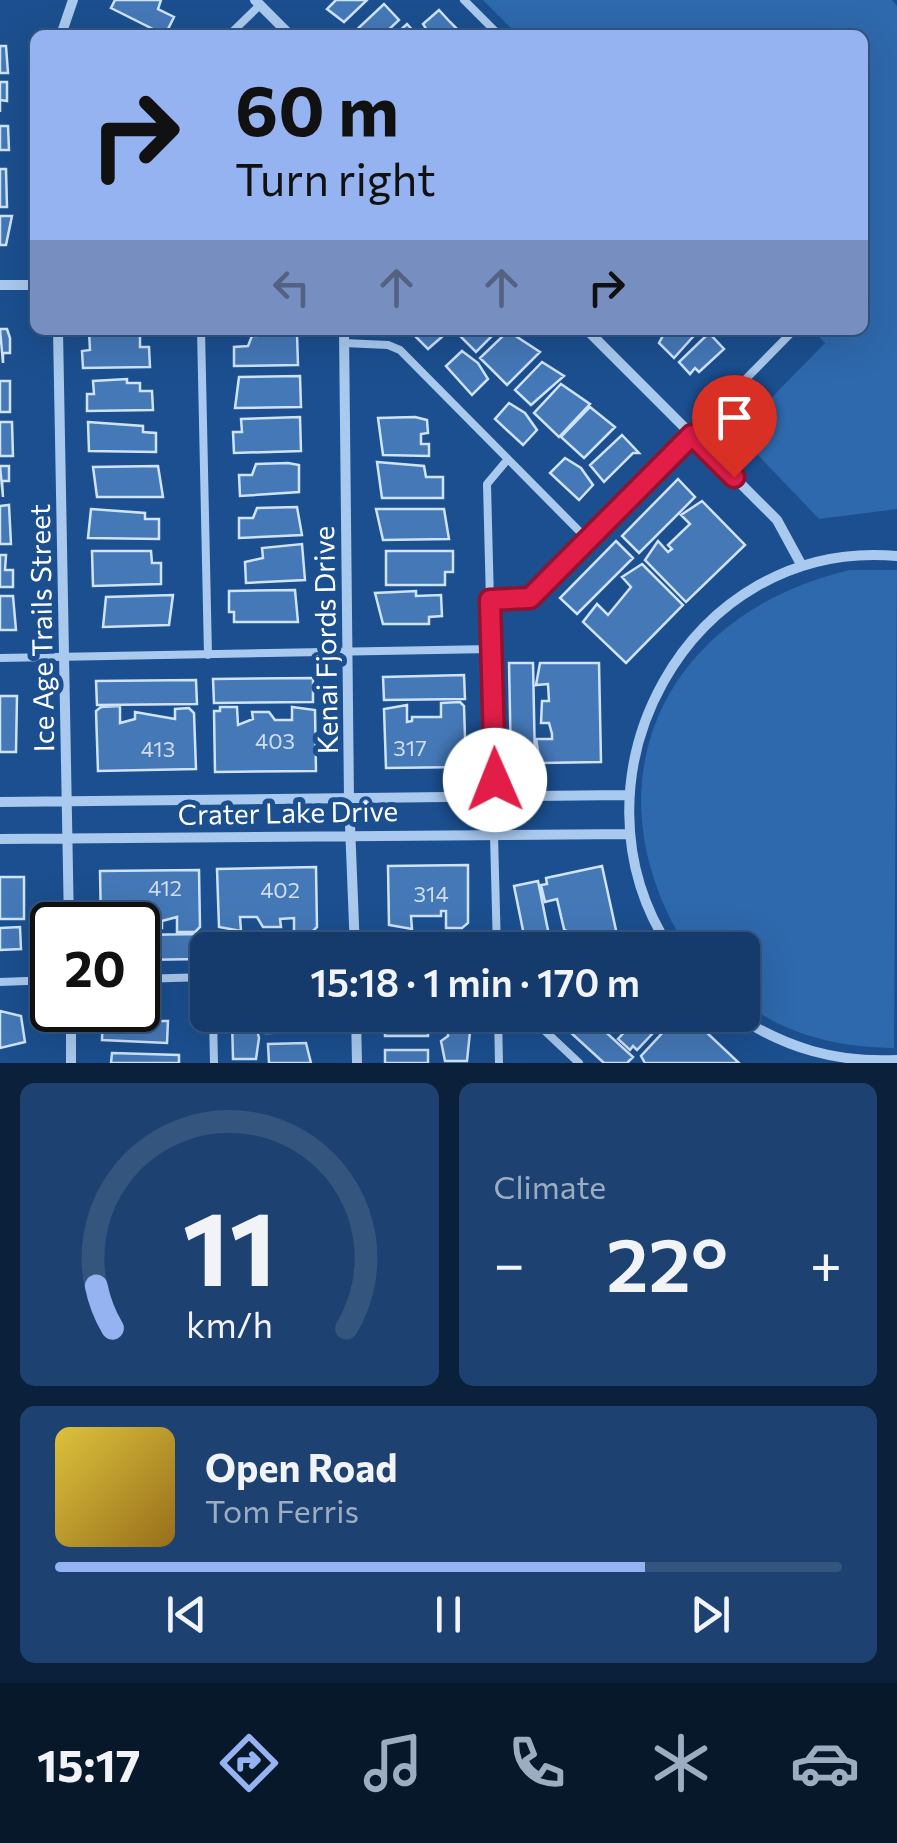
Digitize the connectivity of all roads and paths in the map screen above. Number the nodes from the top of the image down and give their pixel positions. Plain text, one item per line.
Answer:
1 (464, 0) edge
2 (69, 1) edge
3 (257, 3) edge
4 (61, 30) edge
5 (234, 30) edge
6 (285, 30) edge
7 (494, 30) edge
8 (0, 285) edge
9 (30, 285) edge
10 (58, 335) edge
11 (201, 335) edge
12 (591, 335) edge
13 (789, 335) edge
14 (344, 336) edge
15 (692, 435) junction
16 (508, 459) junction
17 (588, 540) junction
18 (897, 556) edge
19 (802, 566) junction
20 (490, 600) junction
21 (492, 649) junction
22 (349, 652) junction
23 (208, 654) junction
24 (64, 657) junction
25 (0, 658) edge
26 (626, 795) junction
27 (348, 800) junction
28 (495, 800) junction
29 (67, 801) junction
30 (0, 802) edge
31 (494, 833) junction
32 (353, 834) junction
33 (628, 834) junction
34 (68, 838) junction
35 (0, 839) edge
36 (69, 902) edge
37 (355, 932) edge
38 (497, 932) edge
39 (661, 932) edge
40 (190, 977) edge
41 (160, 978) edge
42 (30, 981) edge
43 (0, 982) edge
44 (760, 1029) edge
45 (71, 1032) edge
46 (213, 1032) edge
47 (356, 1032) edge
48 (498, 1032) edge
49 (546, 1032) edge
50 (897, 1060) edge
51 (72, 1063) edge
52 (214, 1063) edge
53 (357, 1063) edge
54 (499, 1063) edge
55 (579, 1063) edge

1 - 7 lane
2 - 4 street
3 - 5 lane
3 - 6 street
8 - 9 street
10 - 24 street, Ice Age Trails Street
11 - 23 lane
12 - 15 street
13 - 15 lane
14 - 16 lane
14 - 22 street, Kenai Fjords Drive
15 - 17 lane
15 - 19 street
16 - 17 lane
16 - 20 lane
17 - 20 lane
18 - 19 street
19 - 26 street
20 - 21 lane
21 - 22 lane
21 - 28 lane
22 - 23 lane
22 - 27 street, Kenai Fjords Drive
23 - 24 lane
24 - 25 lane
24 - 29 street, Ice Age Trails Street
26 - 28 street, Crater Lake Drive
26 - 33 street
27 - 28 street, Crater Lake Drive
27 - 29 street, Crater Lake Drive
27 - 32 street, Kenai Fjords Drive
29 - 30 street, Crater Lake Drive
29 - 34 street, Ice Age Trails Street
31 - 32 street, Crater Lake Drive
31 - 33 street, Crater Lake Drive
31 - 38 lane
32 - 34 street, Crater Lake Drive
32 - 37 street, Kenai Fjords Drive
33 - 39 street
34 - 35 street, Crater Lake Drive
34 - 36 street, Ice Age Trails Street
40 - 41 lane
42 - 43 lane
44 - 50 street
45 - 51 street
46 - 52 lane
47 - 53 street
48 - 54 lane
49 - 55 lane

